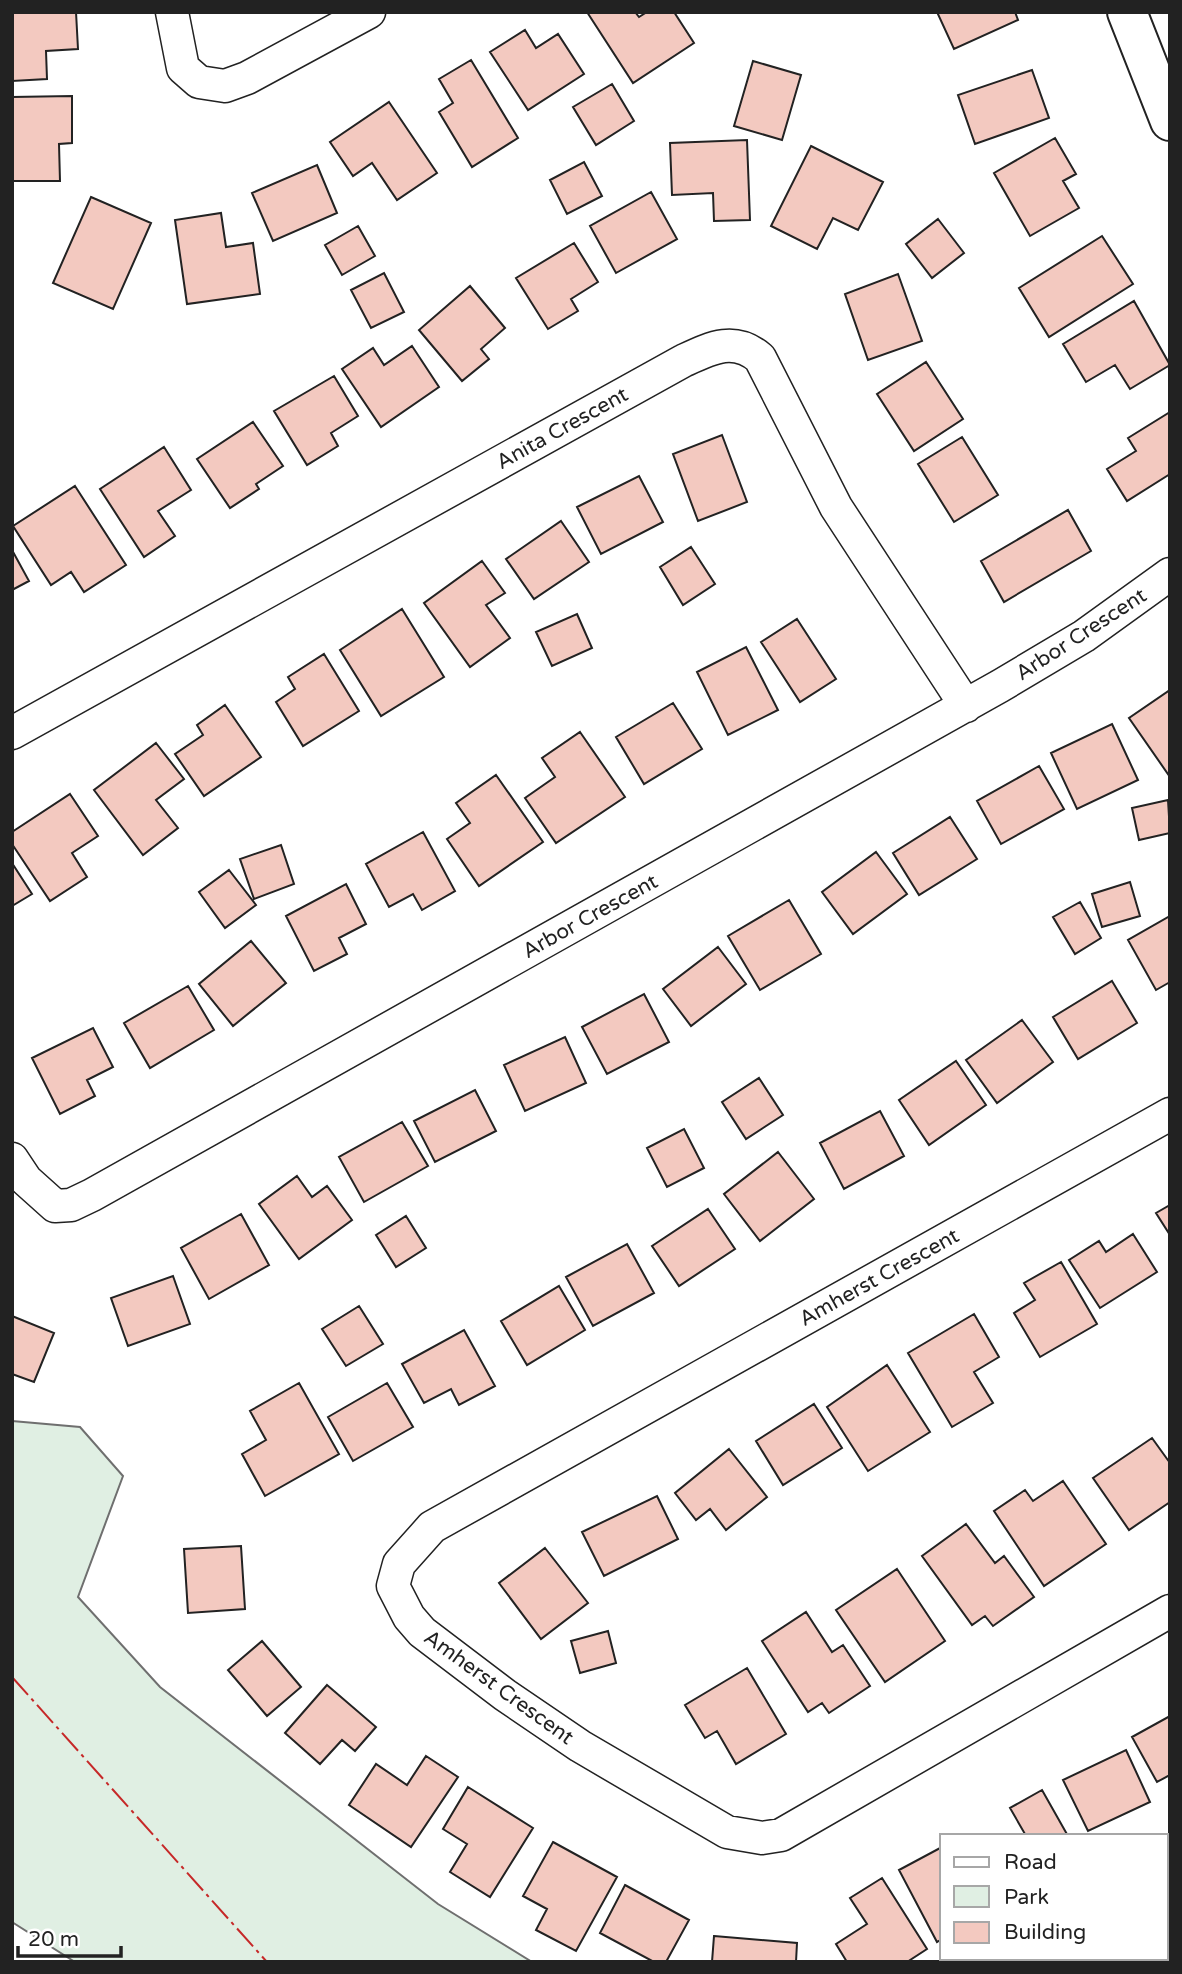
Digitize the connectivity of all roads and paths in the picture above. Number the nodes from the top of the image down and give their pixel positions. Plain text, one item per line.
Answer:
1 (173, 12) edge
2 (369, 12) edge
3 (1127, 12) edge
4 (1170, 121) edge
5 (1170, 573) edge
6 (966, 706) junction
7 (12, 733) edge
8 (1170, 1114) edge
9 (12, 1159) edge
10 (1170, 1611) edge

1 - 2 street
3 - 4 street
5 - 6 street, Arbor Crescent
6 - 7 street, Anita Crescent
6 - 9 street, Arbor Crescent
8 - 10 street, Amherst Crescent

